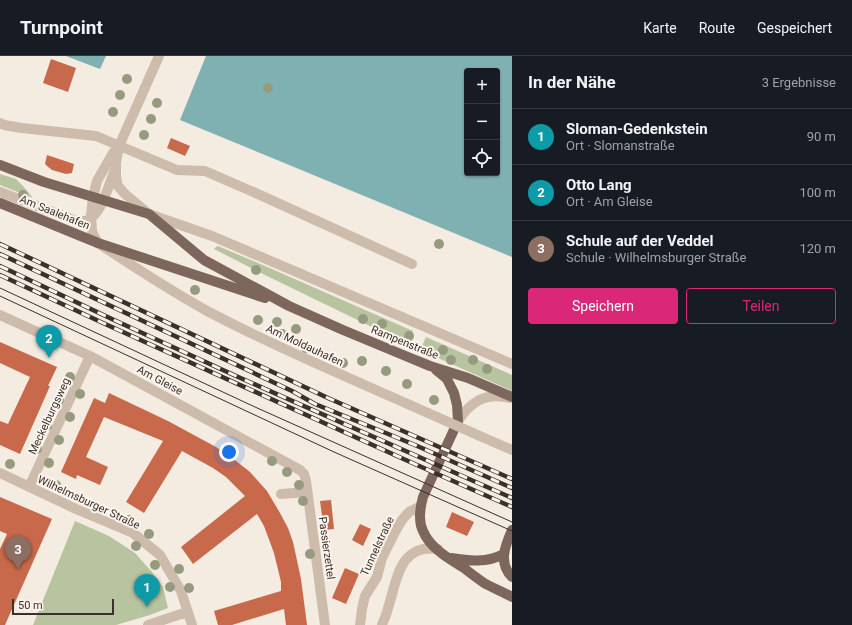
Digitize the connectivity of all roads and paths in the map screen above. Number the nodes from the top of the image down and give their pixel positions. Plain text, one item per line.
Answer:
1 (159, 56) edge
2 (0, 123) edge
3 (119, 146) junction
4 (0, 166) edge
5 (116, 169) junction
6 (0, 192) edge
7 (93, 197) junction
8 (104, 200) junction
9 (0, 203) edge
10 (149, 214) junction
11 (91, 218) junction
12 (98, 243) junction
13 (412, 264) dead end
14 (290, 306) junction
15 (0, 316) edge
16 (90, 356) junction
17 (512, 364) edge
18 (430, 366) junction
19 (512, 398) edge
20 (458, 421) junction
21 (512, 450) edge
22 (0, 473) edge
23 (304, 474) joint
24 (30, 487) junction
25 (307, 492) junction
26 (281, 494) dead end
27 (421, 506) junction
28 (512, 530) edge
29 (438, 549) junction
30 (504, 554) junction
31 (447, 557) junction
32 (512, 577) edge
33 (512, 597) edge
34 (188, 612) junction
35 (148, 625) edge
36 (192, 625) edge
37 (325, 625) edge
38 (360, 625) edge
39 (382, 625) edge

1 - 3 street
2 - 3 street
3 - 5 street
3 - 7 street, Am Saalehafen
3 - 13 street
4 - 7 main road
5 - 8 street, Am Saalehafen
5 - 10 street
6 - 11 street, Am Saalehafen
7 - 8 main road
7 - 11 street, Am Saalehafen
8 - 10 main road
8 - 11 street, Am Saalehafen
9 - 12 main road, Am Saalehafen
10 - 14 main road, Rampenstraße
10 - 17 street
11 - 12 street, Am Saalehafen
12 - 14 main road, Rampenstraße
12 - 21 street, Am Moldauhafen, bridge
14 - 18 main road, Rampenstraße
15 - 16 street, Am Gleise
16 - 23 street, Am Gleise
16 - 24 street, Meckelburgsweg
18 - 19 main road, Rampenstraße
18 - 20 main road
19 - 20 street
20 - 27 main road
22 - 24 street, Wilhelmsburger Straße
23 - 25 street, Passierzettel
24 - 34 street, Wilhelmsburger Straße
25 - 26 street
25 - 37 street, Passierzettel
27 - 29 main road
27 - 38 street, Tunnelstraße
28 - 30 main road
29 - 31 main road
29 - 39 street
30 - 31 main road
30 - 32 main road
31 - 33 main road
34 - 35 street
34 - 36 street, Wilhelmsburger Straße

